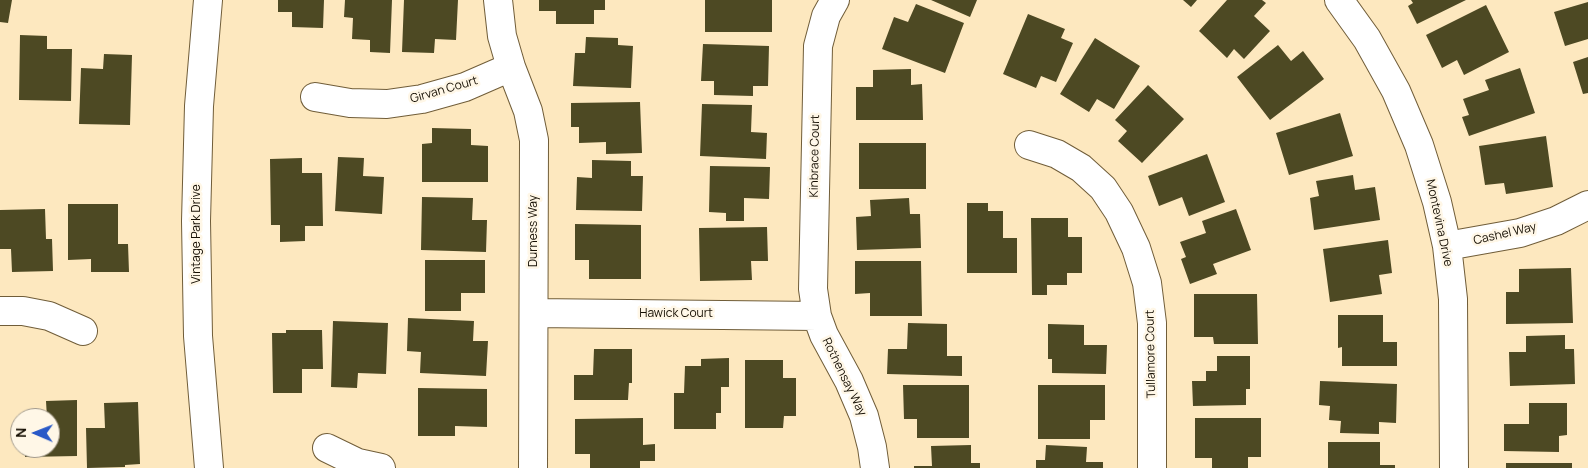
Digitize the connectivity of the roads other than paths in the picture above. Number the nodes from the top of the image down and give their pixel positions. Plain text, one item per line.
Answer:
1 (208, 0) edge
2 (498, 0) edge
3 (835, 0) edge
4 (1339, 0) edge
5 (511, 67) junction
6 (316, 97) dead end
7 (1029, 145) dead end
8 (1588, 205) edge
9 (1447, 246) junction
10 (0, 311) edge
11 (534, 313) junction
12 (817, 316) junction
13 (83, 331) dead end
14 (327, 448) dead end
15 (209, 468) edge
16 (381, 468) edge
17 (533, 468) edge
18 (875, 468) edge
19 (1152, 468) edge
20 (1454, 468) edge

1 - 15 street, Vintage Park Drive
2 - 5 street, Durness Way
3 - 12 street, Kinbrace Court
4 - 9 street, Montevina Drive
5 - 6 street, Girvan Court
5 - 11 street, Durness Way
7 - 19 street, Tullamore Court
8 - 9 street, Cashel Way
9 - 20 street, Montevina Drive
10 - 13 street
11 - 12 street, Hawick Court
11 - 17 street, Durness Way
12 - 18 street, Rothensay Way
14 - 16 street

